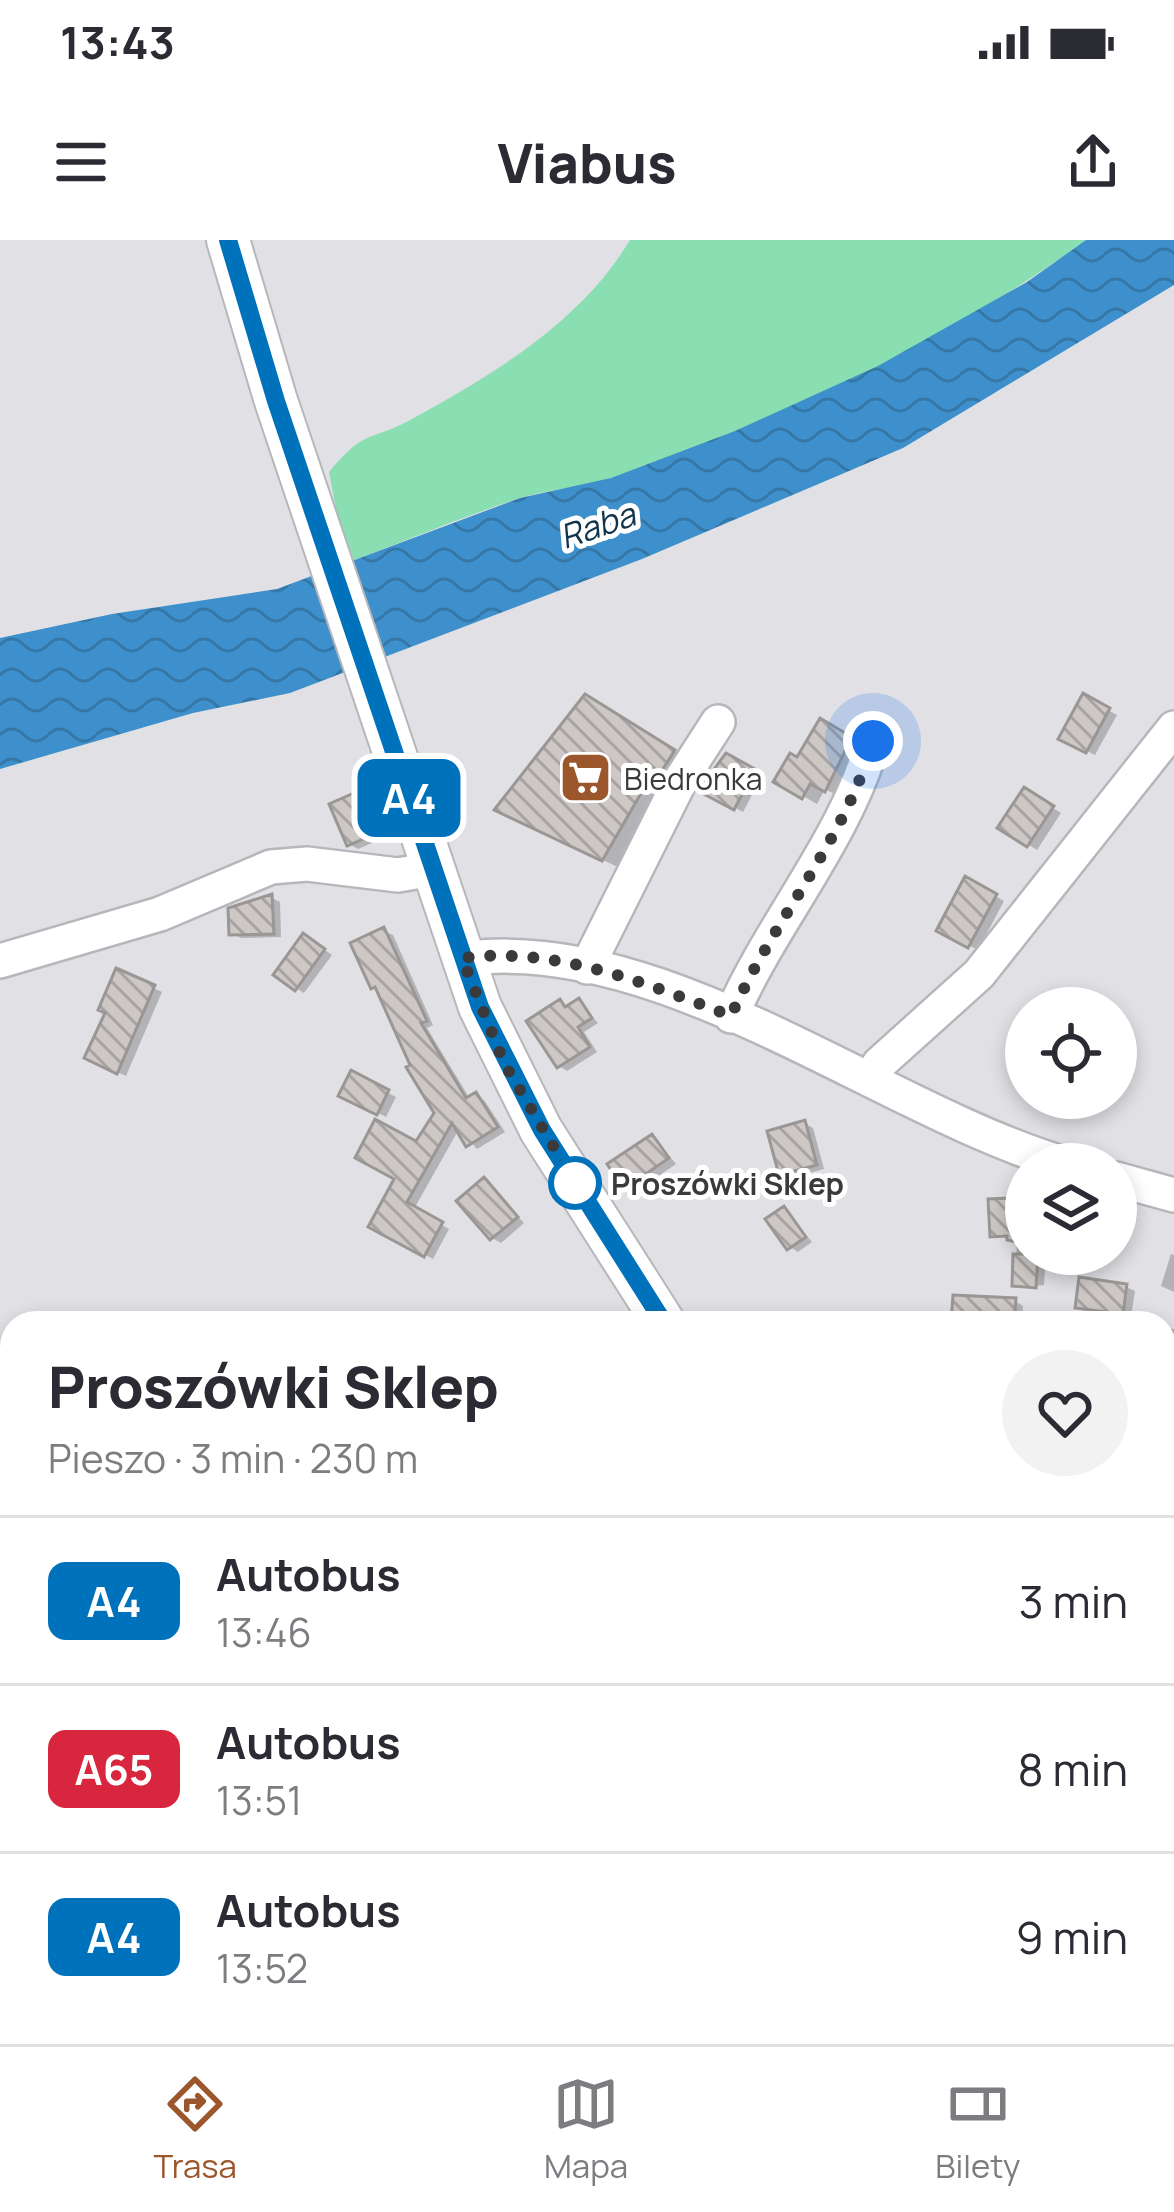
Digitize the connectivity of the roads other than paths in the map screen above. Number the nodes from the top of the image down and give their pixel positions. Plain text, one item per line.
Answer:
1 (228, 240) edge
2 (718, 722) dead end
3 (1174, 728) edge
4 (873, 741) dead end
5 (433, 868) junction
6 (462, 958) junction
7 (0, 961) edge
8 (587, 967) junction
9 (731, 1016) junction
10 (870, 1080) junction
11 (1005, 1143) edge
12 (1137, 1185) edge
13 (1174, 1195) edge
14 (657, 1311) edge

1 - 5 main road
2 - 8 street
3 - 10 street
4 - 9 street
5 - 6 main road
5 - 7 street
6 - 8 street
6 - 14 main road
8 - 9 street
9 - 10 street
10 - 11 street
12 - 13 street

